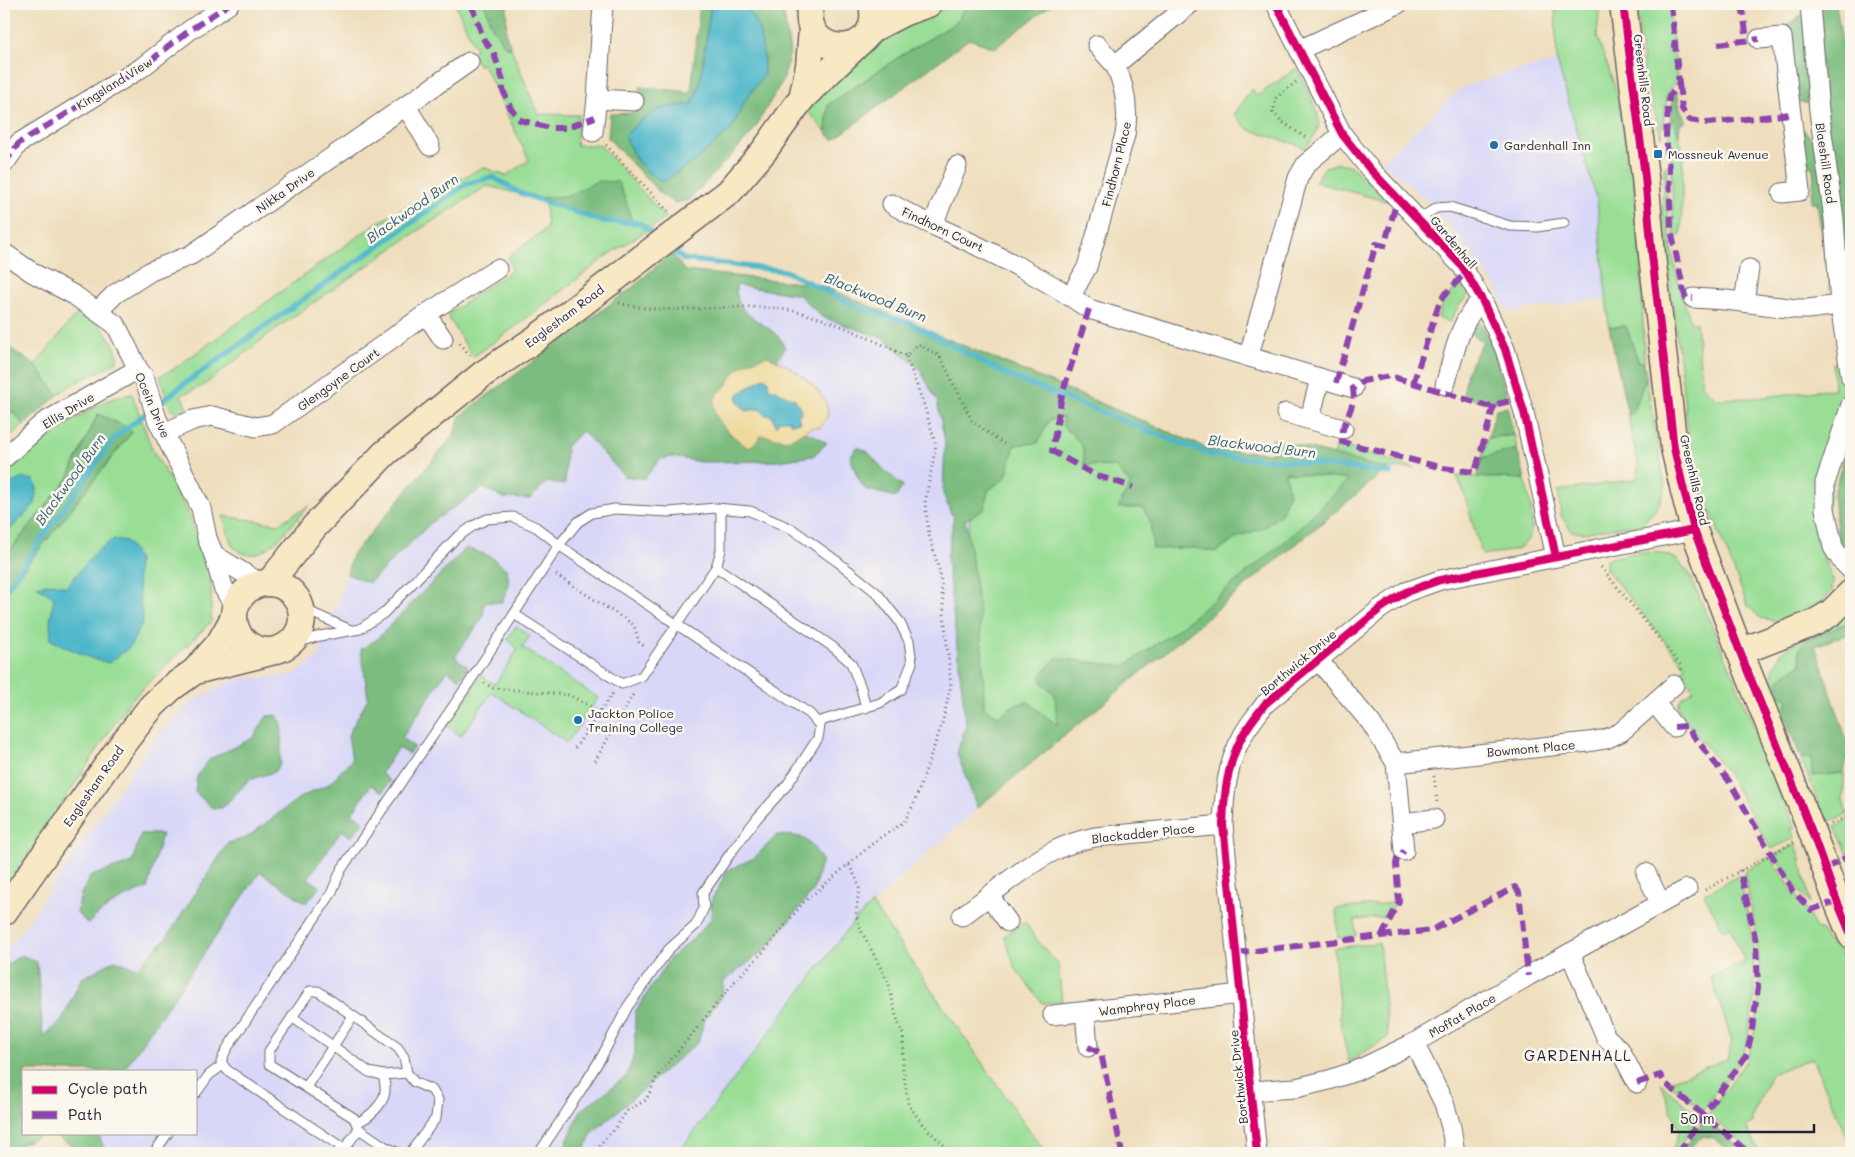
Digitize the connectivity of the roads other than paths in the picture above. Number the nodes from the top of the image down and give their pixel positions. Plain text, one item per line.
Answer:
1 (229, 4) edge
2 (603, 4) edge
3 (872, 4) edge
4 (928, 4) edge
5 (1190, 4) edge
6 (1276, 4) edge
7 (1398, 4) edge
8 (1623, 4) edge
9 (1810, 4) edge
10 (809, 12) edge
11 (865, 36) junction
12 (1759, 39) dead end
13 (1097, 45) dead end
14 (1299, 50) junction
15 (470, 62) dead end
16 (1115, 65) junction
17 (802, 98) junction
18 (597, 99) junction
19 (634, 101) dead end
20 (406, 106) junction
21 (1819, 111) junction
22 (1791, 114) junction
23 (593, 132) road end
24 (1342, 134) junction
25 (430, 146) dead end
26 (4, 164) edge
27 (957, 166) dead end
28 (1782, 193) dead end
29 (892, 204) dead end
30 (1419, 219) junction
31 (1564, 223) dead end
32 (933, 224) junction
33 (4, 253) edge
34 (497, 269) dead end
35 (1749, 269) dead end
36 (1071, 296) junction
37 (1693, 298) dead end
38 (1482, 300) junction
39 (1744, 302) junction
40 (1840, 305) junction
41 (98, 311) junction
42 (426, 314) junction
43 (443, 339) road end
44 (1249, 356) junction
45 (138, 369) junction
46 (1320, 378) junction
47 (1851, 378) edge
48 (1445, 385) dead end
49 (1353, 388) dead end
50 (1851, 404) edge
51 (1286, 413) dead end
52 (1310, 419) junction
53 (160, 426) junction
54 (1343, 428) dead end
55 (4, 458) edge
56 (721, 508) junction
57 (315, 526) junction
58 (1694, 530) junction
59 (559, 545) junction
60 (214, 555) junction
61 (1556, 557) junction
62 (716, 567) junction
63 (1851, 570) edge
64 (265, 583) junction
65 (1851, 593) edge
66 (300, 605) junction
67 (234, 613) junction
68 (514, 614) junction
69 (676, 624) junction
70 (352, 631) junction
71 (280, 648) junction
72 (1740, 652) junction
73 (1318, 660) junction
74 (195, 671) junction
75 (1674, 685) road end
76 (1655, 703) junction
77 (866, 708) junction
78 (817, 722) junction
79 (1674, 727) dead end
80 (1396, 762) junction
81 (1434, 819) road end
82 (1402, 822) junction
83 (1223, 825) junction
84 (1404, 851) dead end
85 (1646, 873) dead end
86 (1687, 889) road end
87 (990, 896) junction
88 (1660, 902) junction
89 (4, 912) edge
90 (962, 916) dead end
91 (1008, 922) dead end
92 (1851, 935) edge
93 (1570, 953) junction
94 (1241, 994) junction
95 (1085, 1012) junction
96 (1053, 1015) dead end
97 (353, 1016) junction
98 (292, 1017) junction
99 (1414, 1042) junction
100 (334, 1047) junction
101 (1088, 1047) dead end
102 (223, 1065) junction
103 (407, 1073) junction
104 (383, 1075) junction
105 (1637, 1083) dead end
106 (306, 1087) junction
107 (198, 1090) edge
108 (1250, 1091) junction
109 (358, 1126) junction
110 (167, 1134) edge
111 (156, 1150) dead end
112 (347, 1151) edge
113 (398, 1153) edge
114 (410, 1153) edge
115 (538, 1153) edge
116 (1257, 1153) edge
117 (1455, 1153) edge

1 - 26 street, Kingsland View
2 - 18 street
3 - 11 main road
4 - 11 main road
5 - 16 street
6 - 14 street, Gardenhall
7 - 14 street
8 - 58 main road, Greenhills Road
9 - 21 street, Blaeshill Road
10 - 11 main road
10 - 17 main road
11 - 17 main road
12 - 22 street
13 - 16 street
14 - 24 street, Gardenhall
15 - 20 street, Nikka Drive
16 - 36 street, Findhorn Place
17 - 57 main road, Eaglesham Road
18 - 19 street
18 - 23 street
20 - 25 street
20 - 41 street, Nikka Drive
21 - 22 street, Blaeshill Road
21 - 40 street, Blaeshill Road
22 - 28 street
24 - 30 street, Gardenhall
24 - 44 street
27 - 32 street
29 - 32 street, Findhorn Court
30 - 31 lane
30 - 38 street, Gardenhall
32 - 36 street, Findhorn Court
33 - 41 street, Ocein Drive
34 - 42 street, Glengoyne Court
35 - 39 street
36 - 44 street
37 - 39 street
38 - 48 street
38 - 61 street, Gardenhall
39 - 40 street
40 - 47 street, Blaeshill Road
41 - 45 street, Ocein Drive
42 - 43 street
42 - 53 street, Glengoyne Court
44 - 46 street
45 - 53 street, Ocein Drive
45 - 55 street, Ellis Drive
46 - 49 street
46 - 52 street
50 - 63 street
51 - 52 street
52 - 54 street
53 - 60 street, Ocein Drive
56 - 59 lane
56 - 62 lane
56 - 77 lane
57 - 64 main road, Eaglesham Road
57 - 66 main road
58 - 61 street, Borthwick Drive
58 - 72 main road, Greenhills Road
59 - 68 lane
59 - 69 lane
59 - 70 lane
60 - 64 street
60 - 67 street, Ocein Drive
61 - 73 street, Borthwick Drive
62 - 69 lane
62 - 77 lane
64 - 66 main road
64 - 67 main road
65 - 72 main road
66 - 70 lane
66 - 71 main road
67 - 71 main road
67 - 74 main road
68 - 69 lane
68 - 102 lane
69 - 78 lane
70 - 71 lane
71 - 74 main road
72 - 92 main road, Greenhills Road
73 - 80 street
73 - 83 street, Borthwick Drive
74 - 89 main road, Eaglesham Road
75 - 76 street, Bowmont Place
76 - 79 street
76 - 80 street, Bowmont Place
77 - 78 lane
78 - 115 lane
80 - 82 street
81 - 82 street
82 - 84 street
83 - 87 street, Blackadder Place
83 - 94 street, Borthwick Drive
85 - 88 street
86 - 88 street, Moffat Place
87 - 90 street, Blackadder Place
87 - 91 street
88 - 93 street, Moffat Place
93 - 99 street, Moffat Place
93 - 105 street
94 - 95 street, Wamphray Place
94 - 108 street, Borthwick Drive
95 - 96 street, Wamphray Place
95 - 101 street
97 - 98 lane
97 - 100 lane
97 - 103 lane
98 - 100 lane
98 - 106 lane
99 - 108 street, Moffat Place
99 - 117 street
100 - 104 lane
100 - 106 lane
102 - 107 lane
102 - 112 lane
103 - 104 lane
103 - 114 lane
104 - 109 lane
106 - 109 lane
108 - 116 street, Borthwick Drive
109 - 112 lane
109 - 113 lane
110 - 111 lane

